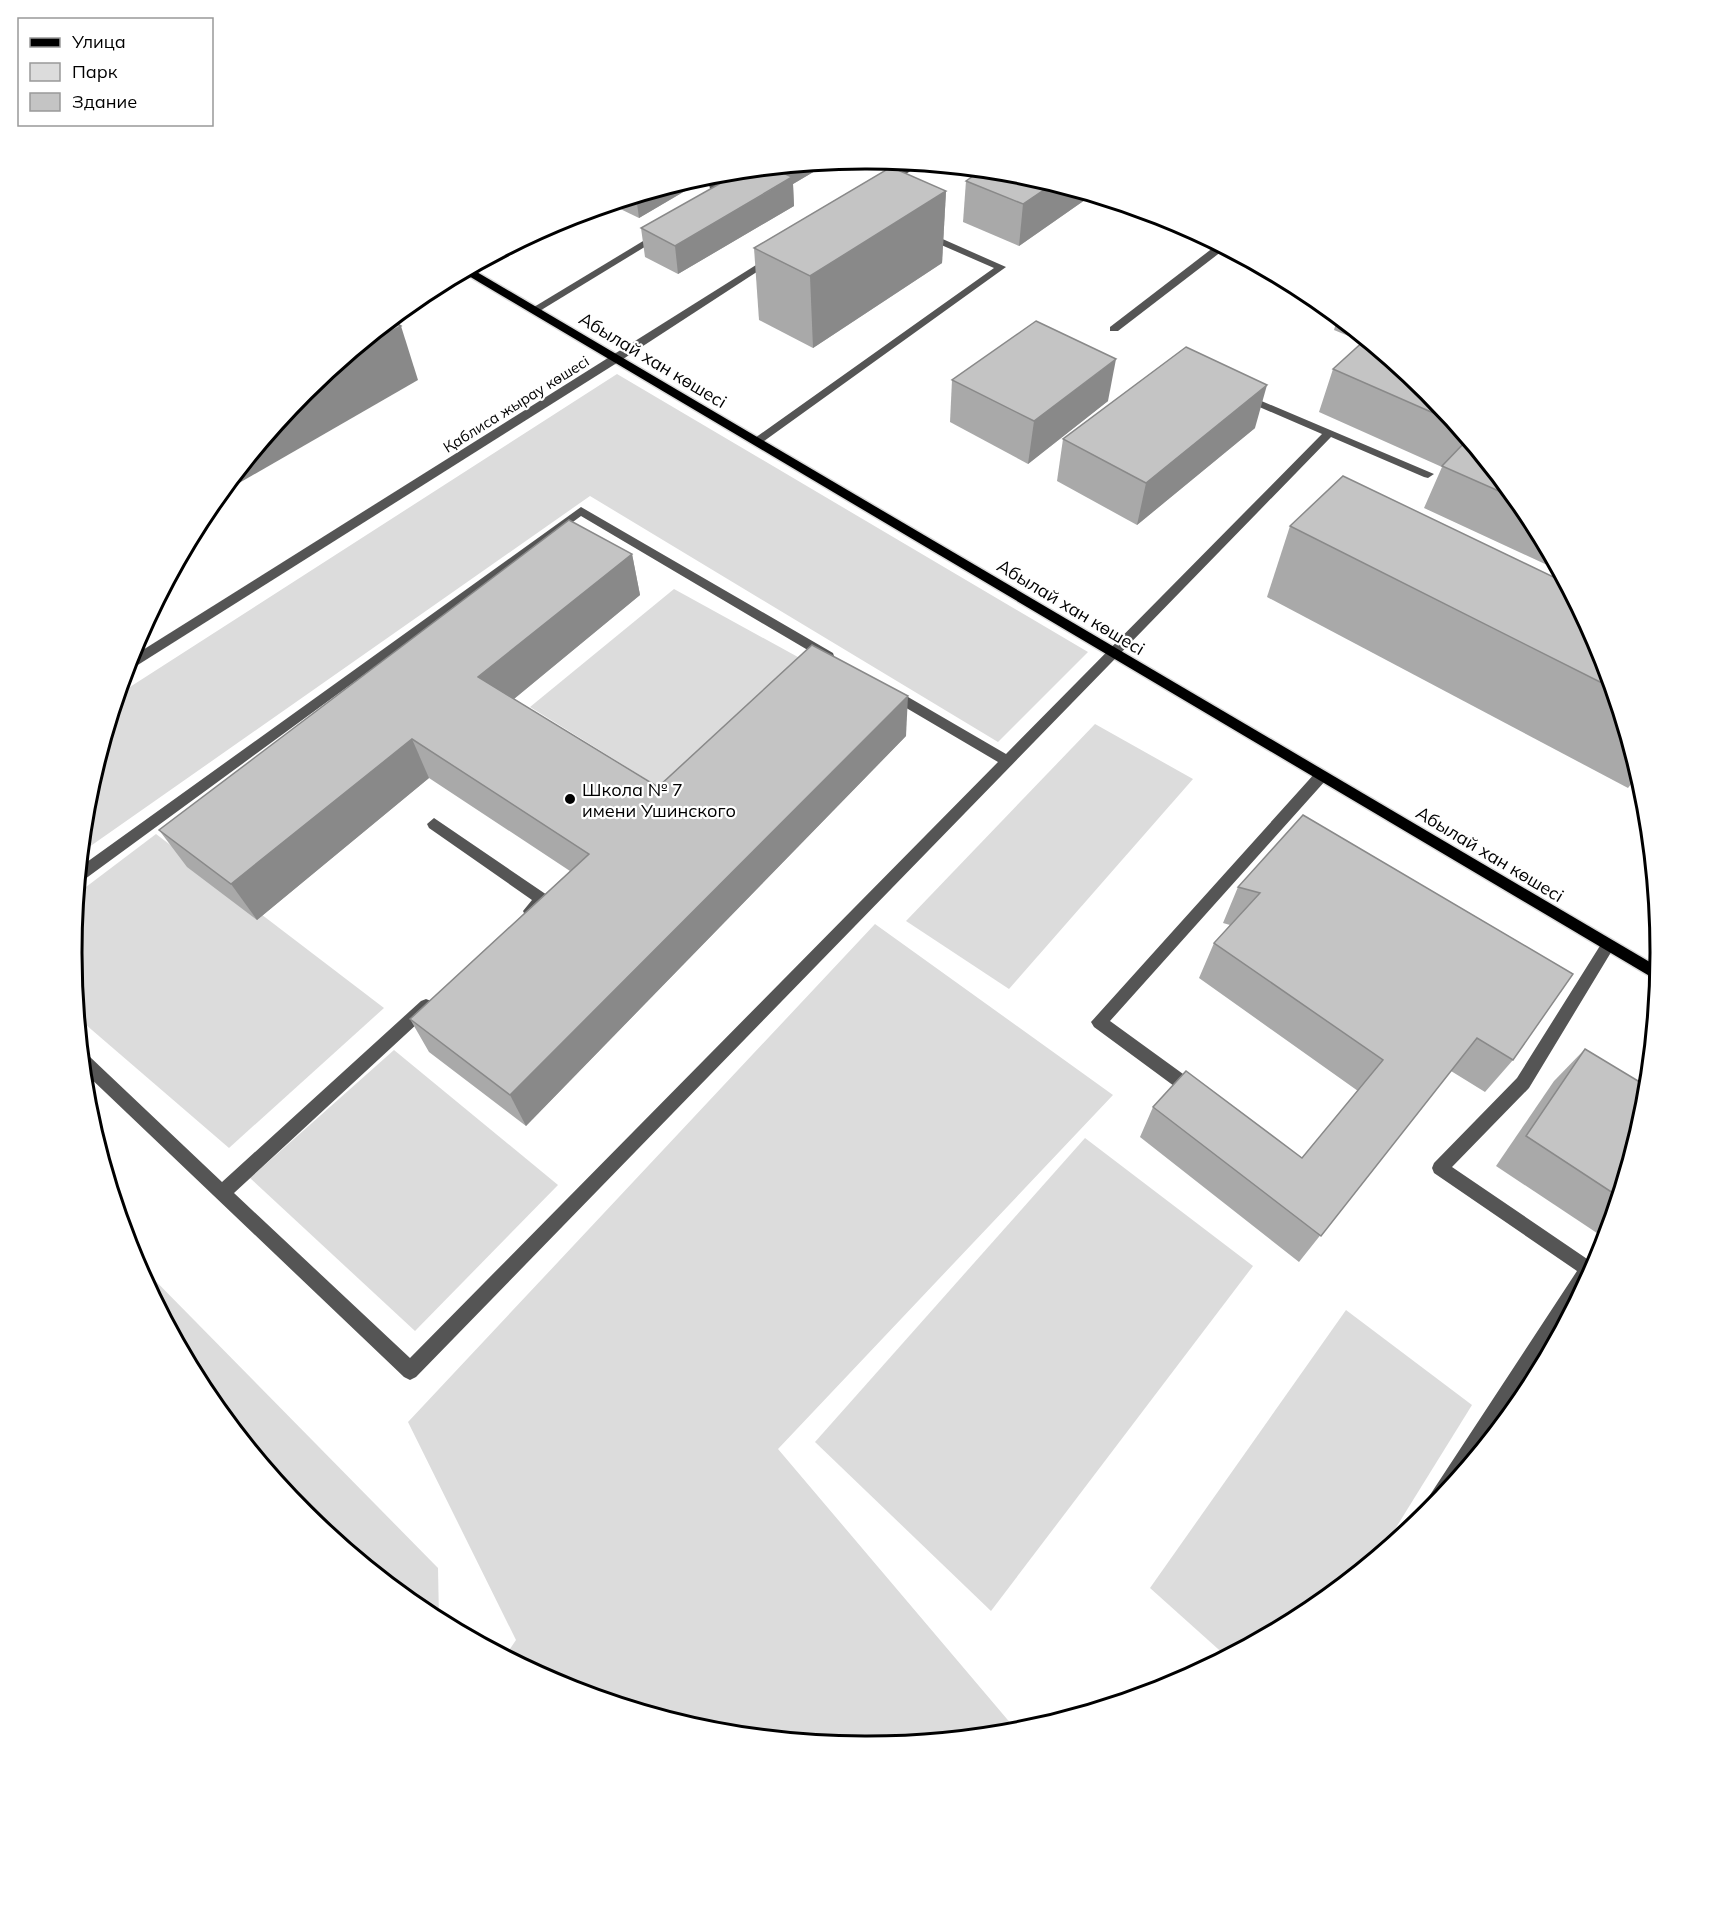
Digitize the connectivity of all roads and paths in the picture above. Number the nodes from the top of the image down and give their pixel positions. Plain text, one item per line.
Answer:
1 (908, 170) edge
2 (713, 184) edge
3 (872, 192) edge
4 (701, 210) edge
5 (672, 227) edge
6 (917, 231) edge
7 (785, 249) edge
8 (1216, 251) edge
9 (474, 275) edge
10 (534, 310) junction
11 (1114, 329) dead end
12 (616, 359) junction
13 (1233, 392) edge
14 (1329, 433) junction
15 (756, 442) junction
16 (1428, 474) dead end
17 (1114, 653) junction
18 (140, 658) edge
19 (845, 666) edge
20 (875, 684) edge
21 (1007, 761) junction
22 (1321, 776) junction
23 (434, 824) dead end
24 (87, 870) edge
25 (516, 923) edge
26 (1608, 945) junction
27 (1650, 970) edge
28 (439, 994) edge
29 (92, 1069) edge
30 (1203, 1098) edge
31 (222, 1193) junction
32 (1585, 1266) edge
33 (1571, 1296) edge
34 (1468, 1455) edge

1 - 3 street
2 - 4 street
5 - 10 street
6 - 15 street
7 - 12 street, Қаблиса жырау көшесі
8 - 11 street
9 - 10 main road, Абылай хан көшесі
10 - 12 main road, Абылай хан көшесі
12 - 15 main road, Абылай хан көшесі
12 - 18 street, Қаблиса жырау көшесі
13 - 14 street
14 - 16 street
14 - 17 street
15 - 17 main road, Абылай хан көшесі
17 - 21 street
17 - 22 main road, Абылай хан көшесі
19 - 24 street
20 - 21 street
21 - 31 street
22 - 26 main road, Абылай хан көшесі
22 - 30 street
23 - 25 street
26 - 27 main road, Абылай хан көшесі
26 - 32 street
28 - 31 street
29 - 31 street
33 - 34 street

